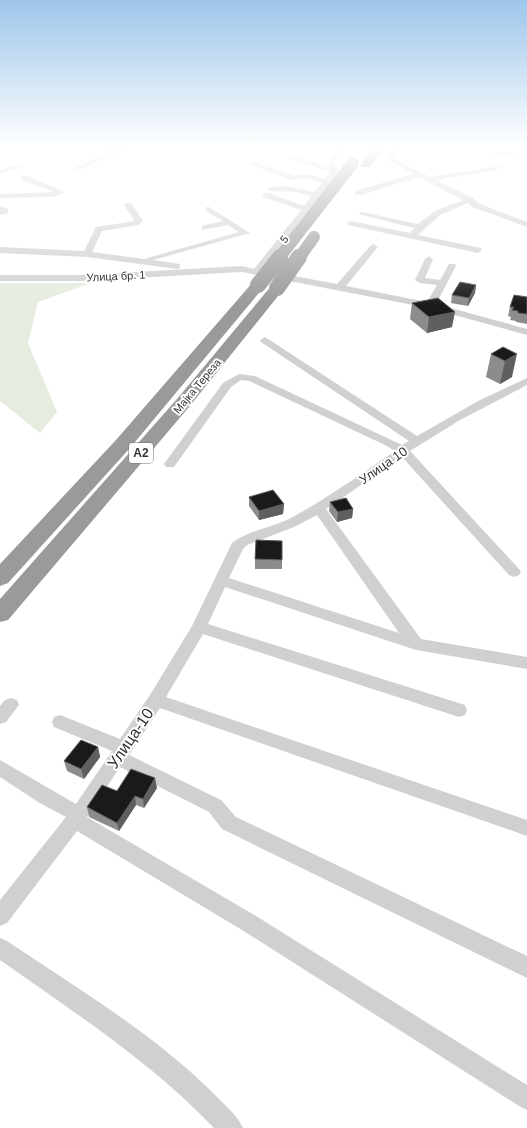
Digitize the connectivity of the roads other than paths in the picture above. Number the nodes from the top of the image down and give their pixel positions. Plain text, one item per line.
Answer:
1 (286, 200) edge
2 (313, 200) edge
3 (322, 200) edge
4 (470, 200) joint
5 (128, 205) dead end
6 (0, 208) edge
7 (209, 209) dead end
8 (306, 209) junction
9 (0, 213) edge
10 (362, 214) dead end
11 (230, 222) junction
12 (351, 223) dead end
13 (527, 225) edge
14 (419, 227) junction
15 (205, 228) dead end
16 (321, 228) dead end
17 (412, 236) junction
18 (374, 247) dead end
19 (0, 250) edge
20 (478, 250) dead end
21 (88, 254) junction
22 (429, 259) dead end
23 (142, 261) junction
24 (452, 266) dead end
25 (196, 272) junction
26 (0, 278) edge
27 (258, 278) junction
28 (443, 283) junction
29 (339, 288) junction
30 (430, 305) junction
31 (527, 332) edge
32 (265, 340) dead end
33 (527, 381) edge
34 (417, 441) junction
35 (403, 451) junction
36 (170, 464) dead end
37 (319, 509) junction
38 (237, 546) joint
39 (514, 572) dead end
40 (0, 578) edge
41 (221, 581) junction
42 (0, 614) edge
43 (199, 627) junction
44 (416, 644) junction
45 (527, 663) edge
46 (156, 700) junction
47 (11, 705) dead end
48 (459, 710) dead end
49 (0, 717) edge
50 (60, 722) dead end
51 (120, 753) junction
52 (0, 768) edge
53 (76, 817) junction
54 (527, 828) edge
55 (0, 916) edge
56 (0, 948) edge
57 (527, 967) edge
58 (527, 1098) edge
59 (231, 1128) edge

1 - 8 street
2 - 8 street, 5
3 - 27 highway, Мајка Тереза / A2, bridge
4 - 13 street
4 - 14 street
5 - 21 street
6 - 9 street
7 - 11 street
8 - 27 street, 5
10 - 14 street
11 - 15 street
11 - 23 street
12 - 17 street
14 - 17 street
16 - 42 highway, Мајка Тереза / A2, bridge
17 - 20 street
18 - 29 street
19 - 21 street
21 - 23 street
22 - 28 street
23 - 25 street
24 - 28 street
25 - 26 street, Улица бр. 1
25 - 27 street, Улица бр. 1
27 - 29 street, Улица бр. 1
27 - 40 highway, Мајка Тереза / A2
28 - 30 street
29 - 30 street, Улица бр. 1
30 - 31 street, Улица бр. 1
32 - 34 street
33 - 34 street, Улица 10
34 - 35 street, Улица 10
35 - 36 street
35 - 37 street, Улица 10
35 - 39 street
37 - 38 street, Улица 10
37 - 44 street
38 - 41 street, Улица-10
41 - 43 street, Улица-10
41 - 44 street
43 - 46 street, Улица-10
43 - 48 street
44 - 45 street
46 - 51 street, Улица-10
46 - 54 street
47 - 49 street
50 - 51 street
51 - 53 street, Улица-10
51 - 57 street
52 - 53 street
53 - 55 street, Улица-10
53 - 58 street
56 - 59 street

